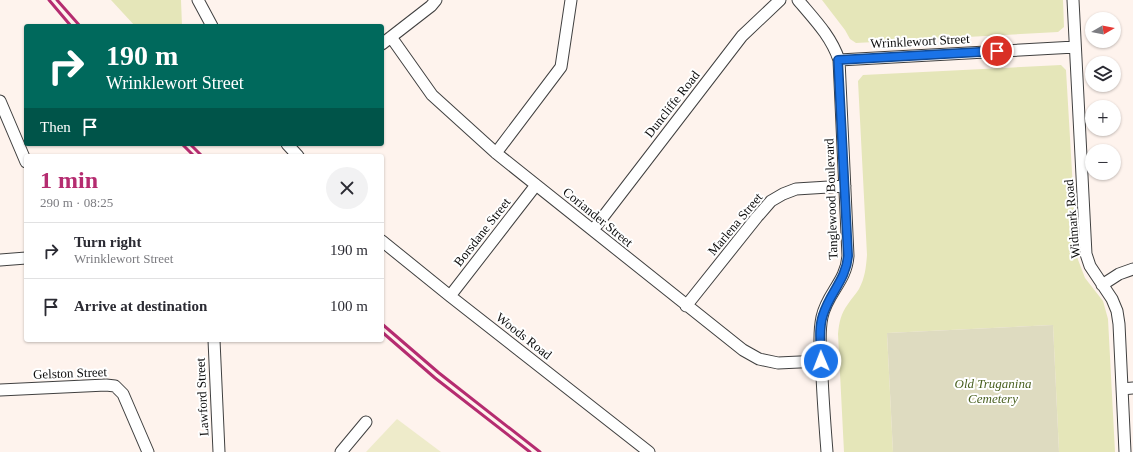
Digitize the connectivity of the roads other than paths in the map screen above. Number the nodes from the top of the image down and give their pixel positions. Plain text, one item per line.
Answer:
1 (198, 0) edge
2 (436, 0) edge
3 (572, 0) edge
4 (780, 0) edge
5 (798, 0) edge
6 (1073, 0) edge
7 (211, 24) edge
8 (392, 37) junction
9 (384, 43) edge
10 (1075, 48) junction
11 (838, 60) junction
12 (0, 101) edge
13 (289, 146) edge
14 (496, 153) junction
15 (296, 154) edge
16 (24, 157) edge
17 (536, 185) junction
18 (845, 186) junction
19 (593, 230) junction
20 (384, 243) edge
21 (24, 258) edge
22 (0, 260) edge
23 (1133, 269) edge
24 (1102, 285) junction
25 (450, 296) junction
26 (686, 306) junction
27 (214, 342) edge
28 (821, 361) junction
29 (1128, 388) edge
30 (0, 390) edge
31 (366, 422) dead end
32 (148, 452) edge
33 (219, 452) edge
34 (341, 452) edge
35 (650, 452) edge
36 (826, 452) edge
37 (1125, 452) edge

1 - 7 street
2 - 8 street
3 - 14 street
4 - 19 street, Duncliffe Road
5 - 11 street, Tanglewood Boulevard
6 - 10 street, Widmark Road
8 - 9 street
8 - 14 street, Coriander Street
10 - 11 street, Wrinklewort Street
10 - 24 street, Widmark Road
11 - 18 street, Tanglewood Boulevard
12 - 16 street
13 - 15 street
14 - 17 street, Coriander Street
17 - 19 street, Coriander Street
17 - 25 street, Borsdane Street
18 - 26 street, Marlena Street
18 - 28 street, Tanglewood Boulevard
19 - 26 street, Coriander Street
20 - 25 street, Woods Road
21 - 22 street
23 - 24 street
24 - 29 street, Widmark Road
25 - 35 street, Woods Road
26 - 28 street, Coriander Street
27 - 33 street, Lawford Street
28 - 36 street, Tanglewood Boulevard
29 - 37 street, Widmark Road
30 - 32 street, Gelston Street
31 - 34 street

